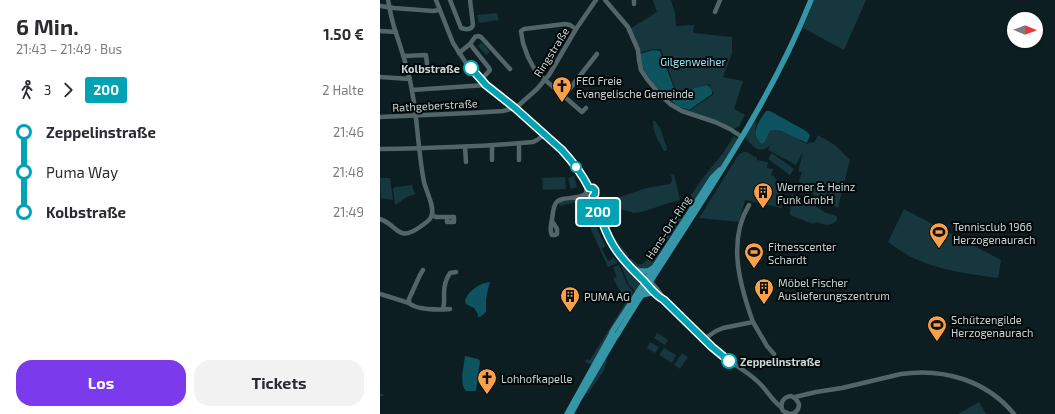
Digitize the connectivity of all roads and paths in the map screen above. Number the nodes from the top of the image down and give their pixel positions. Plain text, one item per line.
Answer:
1 (388, 0) edge
2 (436, 0) edge
3 (450, 0) edge
4 (470, 0) edge
5 (596, 0) edge
6 (605, 0) edge
7 (720, 0) edge
8 (811, 0) edge
9 (380, 6) edge
10 (390, 8) junction
11 (439, 10) junction
12 (715, 12) dead end
13 (576, 29) junction
14 (380, 32) edge
15 (396, 32) junction
16 (470, 44) junction
17 (459, 53) junction
18 (597, 54) dead end
19 (404, 56) junction
20 (427, 64) dead end
21 (510, 69) dead end
22 (380, 77) edge
23 (410, 79) junction
24 (482, 79) junction
25 (544, 80) junction
26 (486, 85) junction
27 (412, 90) junction
28 (564, 96) junction
29 (515, 108) junction
30 (586, 108) dead end
31 (416, 115) junction
32 (380, 116) edge
33 (742, 134) junction
34 (544, 135) junction
35 (518, 143) junction
36 (492, 146) junction
37 (465, 147) junction
38 (419, 148) junction
39 (380, 150) edge
40 (732, 156) junction
41 (492, 160) dead end
42 (518, 160) dead end
43 (466, 162) dead end
44 (589, 188) junction
45 (586, 194) junction
46 (593, 196) junction
47 (749, 205) dead end
48 (432, 215) junction
49 (447, 217) dead end
50 (380, 219) edge
51 (552, 221) dead end
52 (630, 266) junction
53 (654, 268) junction
54 (423, 270) dead end
55 (639, 271) junction
56 (456, 272) dead end
57 (647, 282) junction
58 (640, 293) junction
59 (380, 294) edge
60 (657, 294) junction
61 (664, 300) junction
62 (409, 303) junction
63 (450, 309) dead end
64 (443, 310) junction
65 (753, 322) junction
66 (614, 334) junction
67 (704, 339) junction
68 (771, 352) dead end
69 (808, 394) junction
70 (770, 396) junction
71 (794, 397) junction
72 (782, 401) junction
73 (798, 402) junction
74 (783, 411) edge
75 (567, 414) edge
76 (571, 414) edge
77 (790, 414) edge
78 (1014, 414) edge

1 - 10 street
2 - 11 street
3 - 4 street
5 - 13 street, Ringstraße
6 - 33 street
7 - 12 street
8 - 33 main road, Hans-Ort-Ring
9 - 10 street
10 - 11 street
10 - 15 street
11 - 17 street
13 - 25 street, Ringstraße
13 - 25 street
14 - 15 street
15 - 19 street
16 - 17 street
16 - 21 street
16 - 24 street
17 - 24 street
18 - 28 street
19 - 20 street
19 - 23 street
22 - 23 street
23 - 27 street
24 - 26 street
25 - 28 street
25 - 29 street, Ringstraße
26 - 27 street
26 - 29 street
27 - 31 street
28 - 30 street
29 - 31 street, Rathgeberstraße
29 - 34 street
31 - 32 street, Rathgeberstraße
31 - 38 street
33 - 40 main road, Hans-Ort-Ring
34 - 35 street
34 - 44 street
35 - 36 street
35 - 42 street
36 - 37 street
36 - 41 street
37 - 38 street
37 - 43 street
38 - 39 street
38 - 48 street
40 - 53 main road, Hans-Ort-Ring
40 - 57 main road, Hans-Ort-Ring
44 - 45 street
44 - 46 street
45 - 46 street
45 - 51 street
46 - 52 street
47 - 65 street
48 - 49 street
48 - 50 street
52 - 55 street
52 - 57 street
53 - 55 main road
53 - 57 main road, Hans-Ort-Ring
54 - 62 street
55 - 57 street
56 - 64 street
57 - 58 main road, Hans-Ort-Ring
57 - 60 street
57 - 61 street
58 - 60 main road
58 - 66 main road, Hans-Ort-Ring
59 - 62 street
60 - 61 street
61 - 67 street
62 - 64 street
63 - 64 street
65 - 67 street
65 - 68 street
66 - 75 main road, Hans-Ort-Ring
66 - 76 main road, Hans-Ort-Ring
67 - 70 street
69 - 71 street
69 - 73 street
69 - 78 street
70 - 72 street
70 - 74 street
71 - 72 street
71 - 73 street
72 - 74 street
73 - 77 street
74 - 77 street

